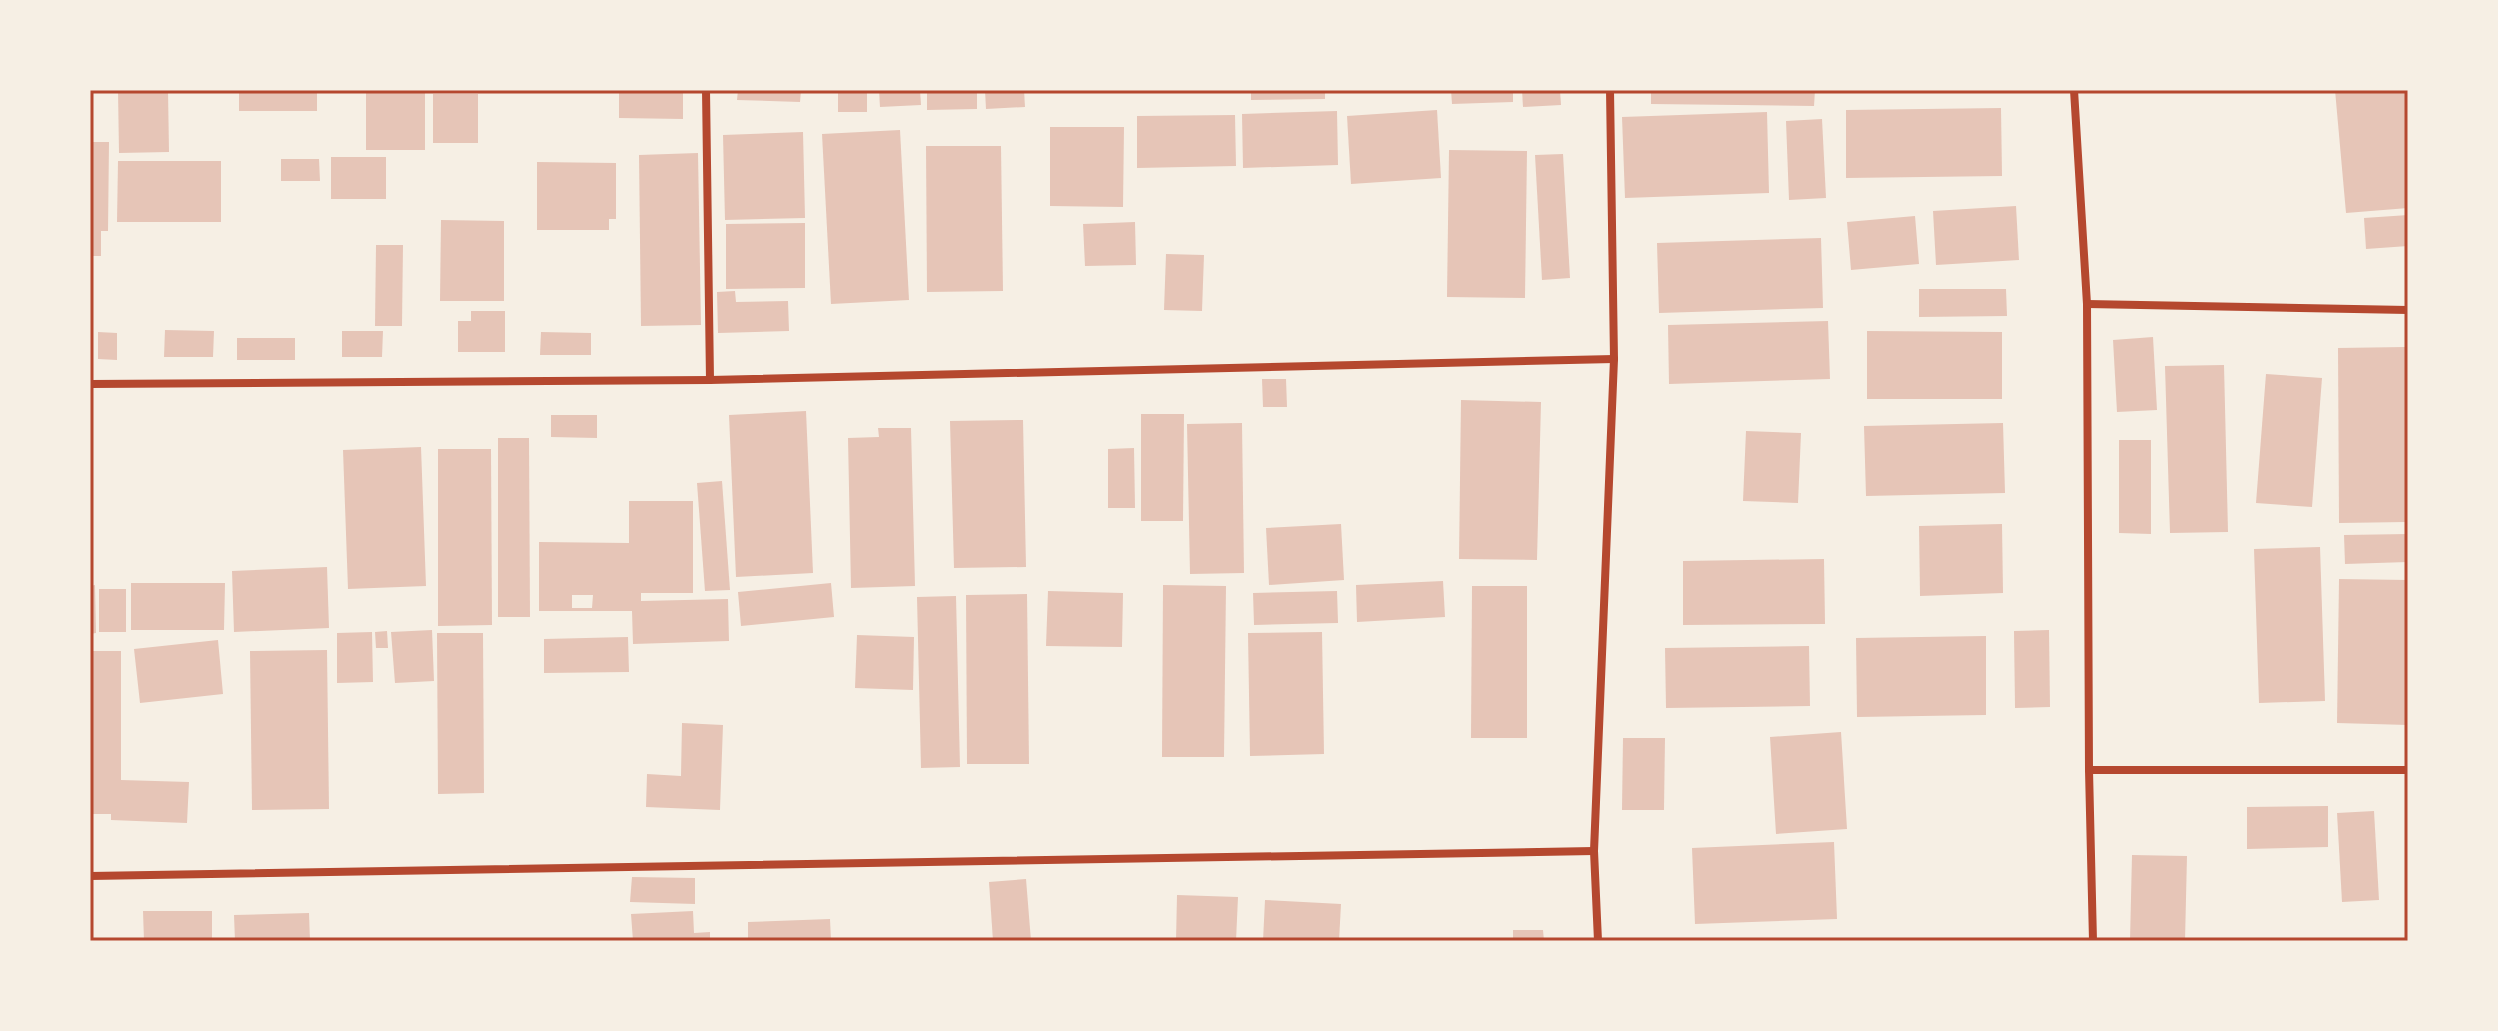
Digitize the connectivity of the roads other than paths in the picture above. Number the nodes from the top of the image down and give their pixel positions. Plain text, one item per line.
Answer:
1 (706, 90) edge
2 (1610, 90) edge
3 (2074, 90) edge
4 (2087, 304) junction
5 (2408, 310) edge
6 (1614, 359) junction
7 (710, 380) junction
8 (90, 384) edge
9 (2089, 770) junction
10 (2408, 770) edge
11 (1594, 851) junction
12 (90, 876) edge
13 (1598, 941) edge
14 (2093, 941) edge

1 - 7 street
2 - 6 street
3 - 4 street
4 - 5 street
4 - 9 street
6 - 7 street
6 - 11 street
7 - 8 street
9 - 10 street
9 - 14 street
11 - 12 street
11 - 13 street

